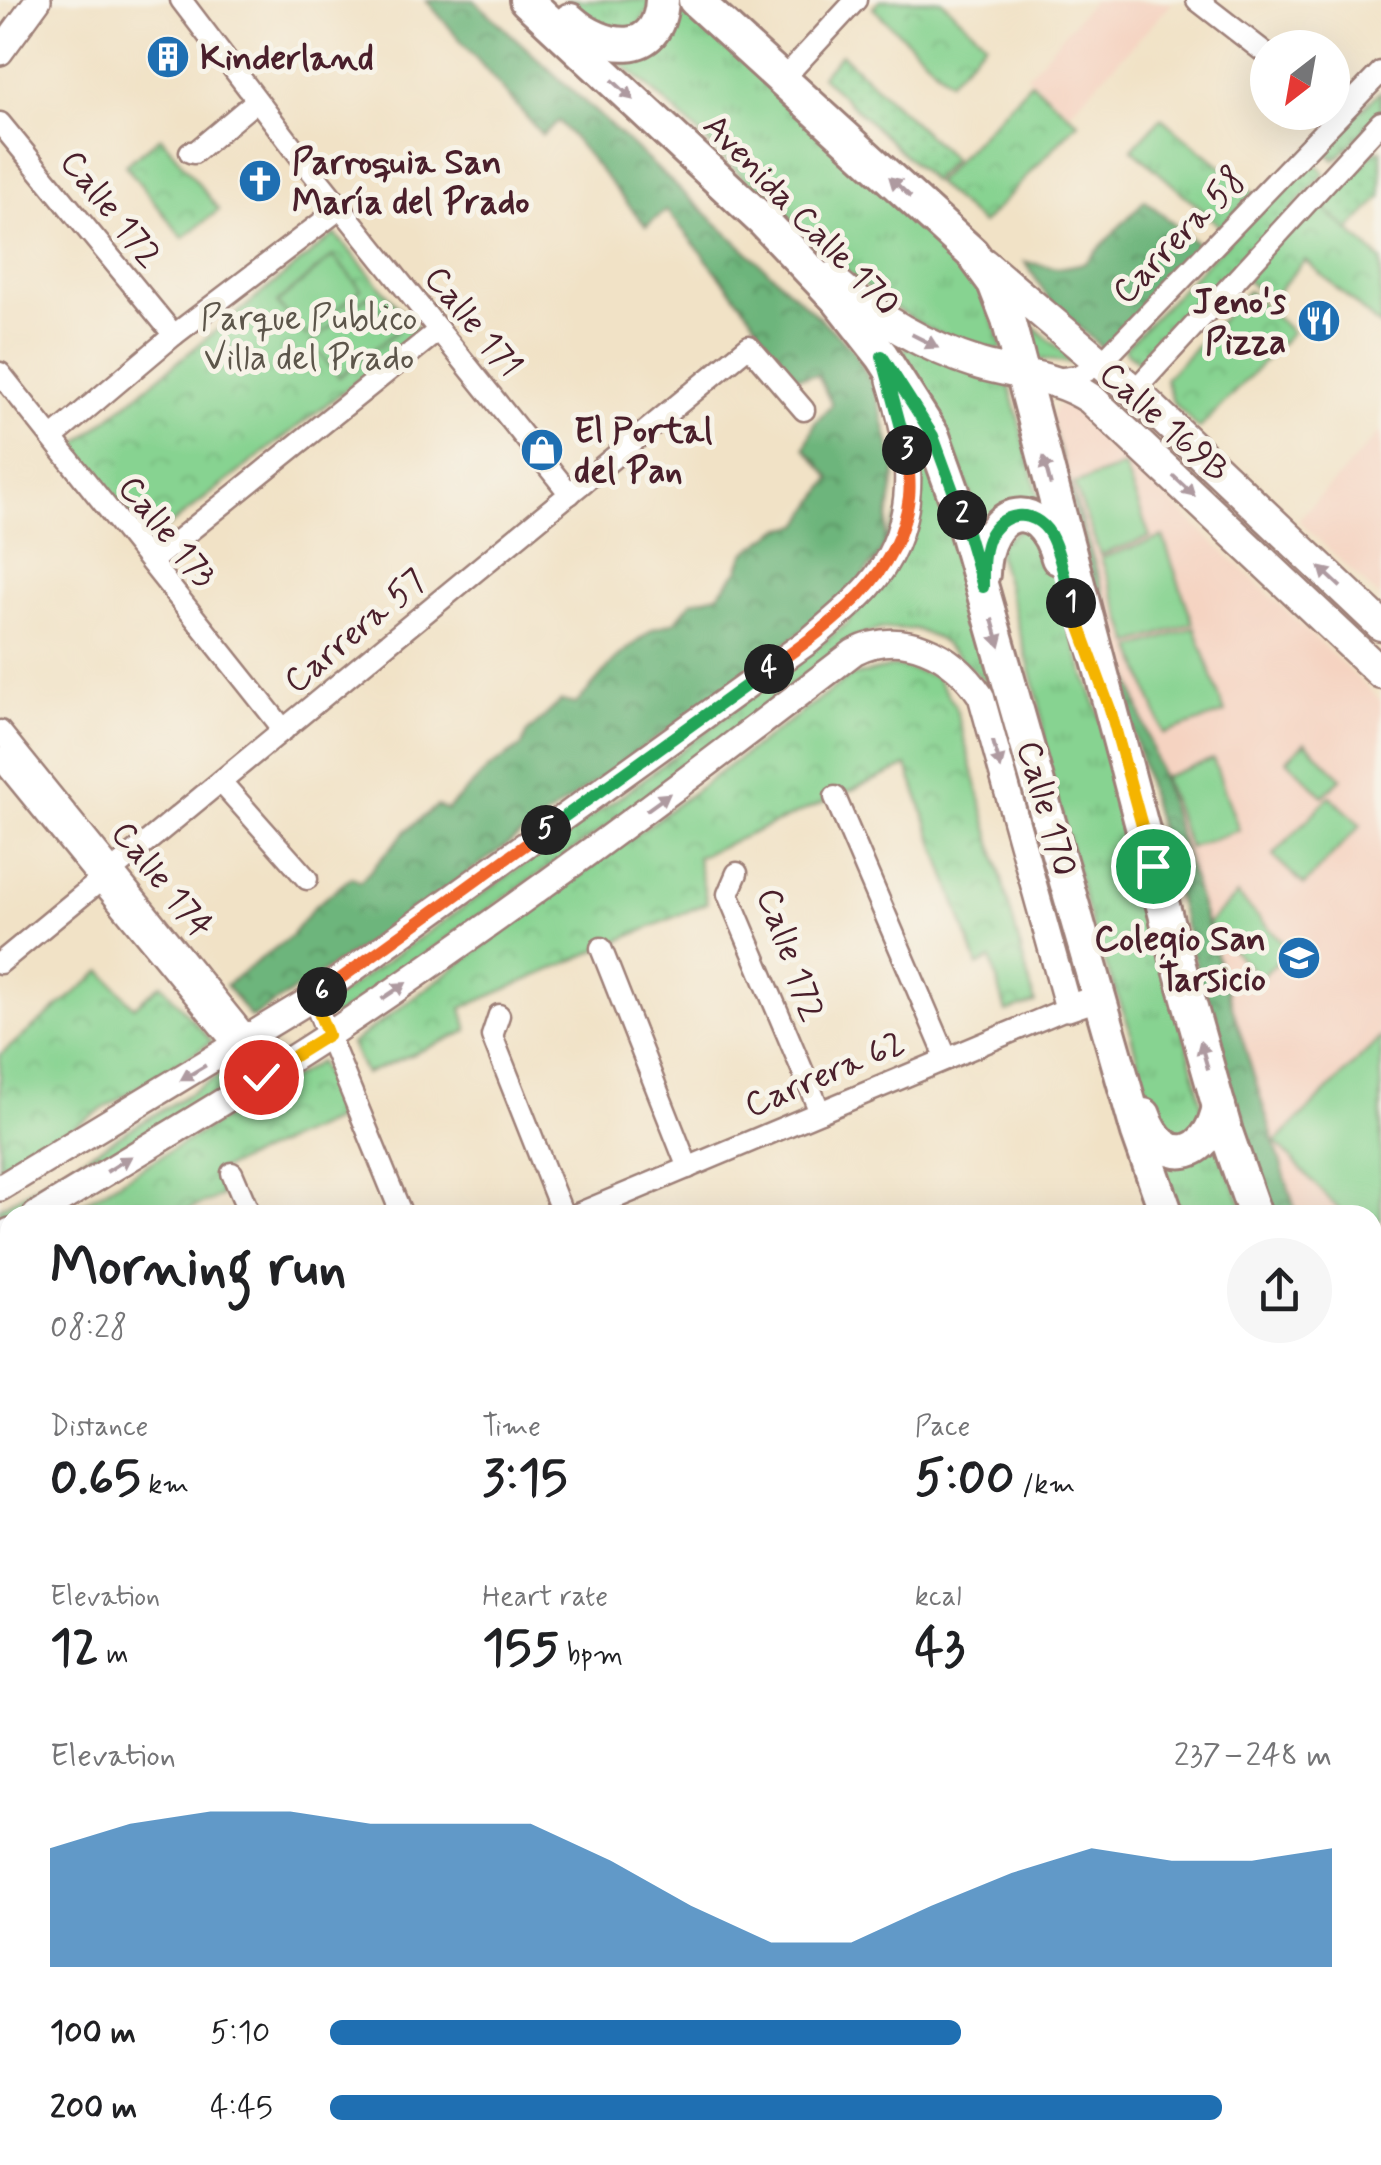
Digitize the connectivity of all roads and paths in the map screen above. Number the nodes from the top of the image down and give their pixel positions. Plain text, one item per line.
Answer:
1 (38, 0) edge
2 (181, 0) edge
3 (526, 0) edge
4 (548, 0) edge
5 (662, 0) edge
6 (695, 0) edge
7 (856, 0) edge
8 (1197, 0) edge
9 (1250, 41) edge
10 (0, 52) edge
11 (1381, 72) edge
12 (783, 79) junction
13 (1350, 98) edge
14 (256, 101) junction
15 (1381, 122) edge
16 (0, 123) edge
17 (1321, 130) edge
18 (1310, 144) junction
19 (190, 152) dead end
20 (1334, 172) junction
21 (342, 207) junction
22 (763, 221) junction
23 (972, 253) junction
24 (439, 330) junction
25 (174, 335) junction
26 (882, 356) junction
27 (1101, 363) junction
28 (0, 373) edge
29 (1037, 377) junction
30 (1134, 391) junction
31 (804, 410) dead end
32 (52, 438) junction
33 (570, 494) junction
34 (151, 562) junction
35 (983, 587) junction
36 (1381, 625) edge
37 (1381, 674) edge
38 (1110, 709) junction
39 (284, 730) junction
40 (0, 732) edge
41 (0, 758) edge
42 (222, 782) junction
43 (835, 797) dead end
44 (737, 873) dead end
45 (108, 875) junction
46 (307, 879) dead end
47 (602, 948) dead end
48 (0, 963) edge
49 (313, 998) junction
50 (1068, 1008) junction
51 (1104, 1010) junction
52 (499, 1015) dead end
53 (328, 1035) junction
54 (243, 1042) junction
55 (947, 1059) junction
56 (267, 1073) junction
57 (1219, 1106) junction
58 (820, 1112) junction
59 (688, 1168) junction
60 (232, 1173) dead end
61 (0, 1188) edge
62 (52, 1205) edge
63 (246, 1205) edge
64 (398, 1205) edge
65 (560, 1205) edge
66 (599, 1205) edge
67 (1163, 1205) edge
68 (1252, 1205) edge

1 - 10 street
2 - 14 street, Calle 171
3 -> 22 main road, Avenida Calle 170
4 - 5 main road
6 - 12 main road
7 - 12 street
8 - 9 street
11 - 13 street, Carrera 58
23 -> 12 main road
14 - 19 street
14 - 21 street, Calle 171
15 - 20 street, Carrera 58
16 - 25 street, Calle 172
17 - 18 street, Carrera 58
18 - 20 street
18 - 27 street, Carrera 58
20 - 30 street, Carrera 58
21 - 24 street, Calle 171
21 - 25 street
22 - 26 main road, Avenida Calle 170
22 -> 29 main road, Calle 169B
23 - 27 main road, Calle 169B
23 - 29 main road
24 - 33 street, Calle 171
24 - 34 street
25 - 32 street
26 - 35 main road, Avenida Calle 170
26 - 49 street
27 - 29 street, Carrera 58
27 - 30 main road, Calle 169B
28 - 32 street, Calle 173
29 -> 37 main road, Calle 169B
38 -> 29 main road
36 -> 30 main road, Calle 169B
31 - 33 street, Carrera 57
32 - 34 street, Calle 173
33 - 39 street, Carrera 57
34 - 39 street, Calle 173
35 - 38 main road
35 -> 51 main road, Avenida Calle 170
57 -> 38 main road
39 - 42 street, Carrera 57
40 - 45 street, Calle 174
41 - 45 street, Calle 174
42 - 45 street, Carrera 57
42 - 46 street
43 - 55 street
44 - 58 street, Calle 172
45 - 48 street, Carrera 57
45 - 54 street, Calle 174
47 - 59 street
49 - 53 street
49 - 54 street
50 - 51 street, Carrera 62
53 -> 50 street, Calle 170
50 - 55 street, Carrera 62
51 - 57 main road
51 - 67 main road, Avenida Calle 170
52 - 65 street
53 - 56 street
53 - 64 street
54 - 56 street, Calle 174
54 -> 61 street
55 - 58 street, Carrera 62
62 -> 56 street
57 - 68 main road
58 - 59 street, Carrera 62
59 - 66 street, Carrera 62
60 - 63 street

